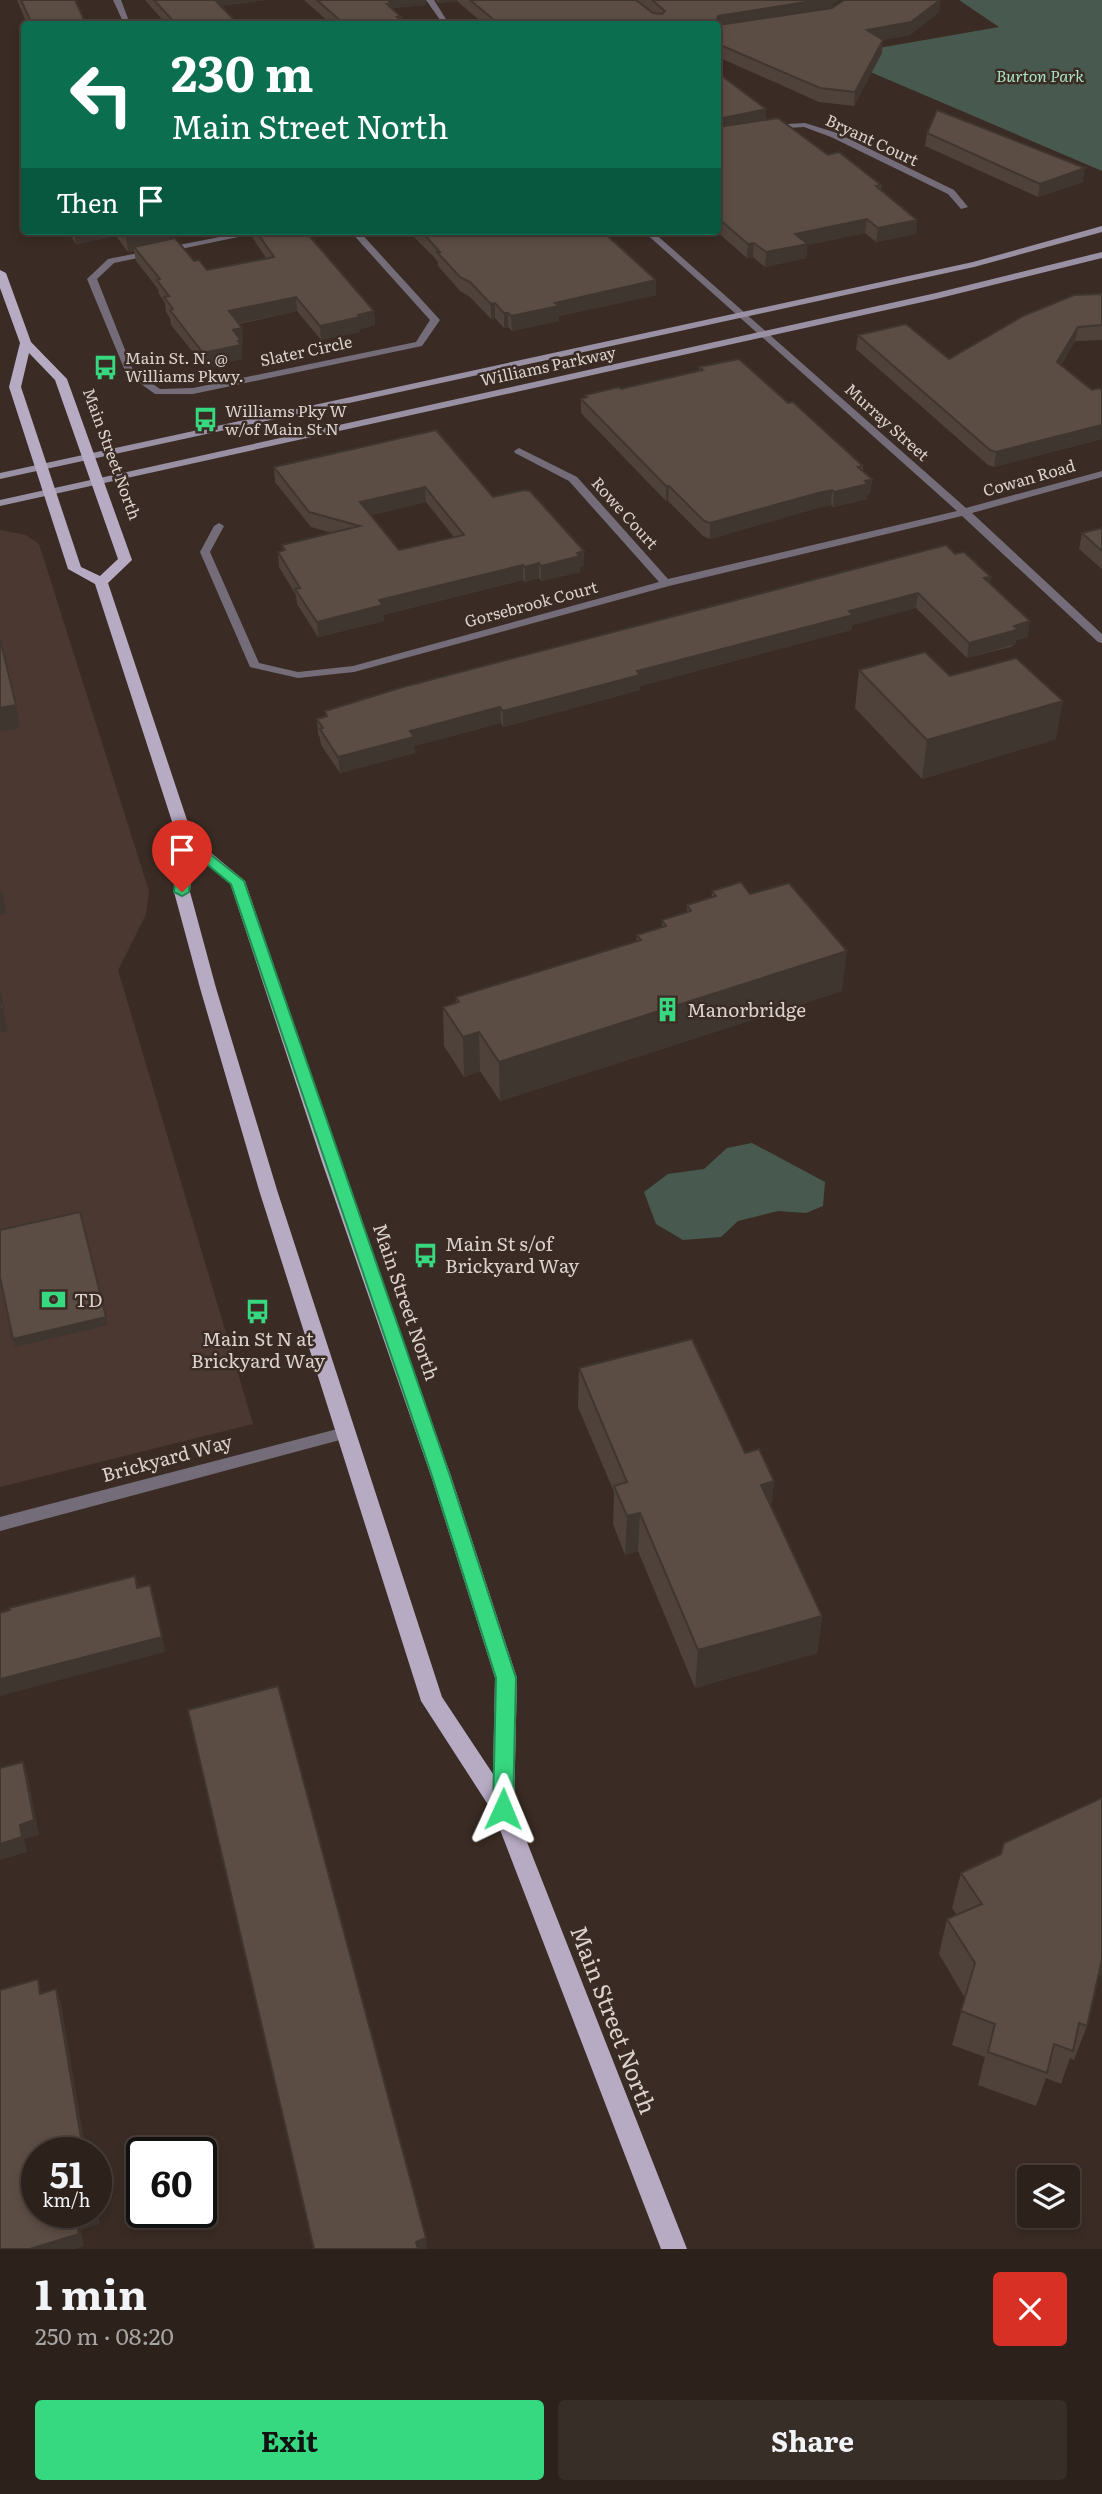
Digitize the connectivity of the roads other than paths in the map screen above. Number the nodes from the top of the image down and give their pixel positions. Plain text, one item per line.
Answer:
1 (117, 0) edge
2 (430, 0) edge
3 (126, 21) edge
4 (444, 21) edge
5 (764, 127) edge
6 (964, 207) dead end
7 (1102, 229) edge
8 (243, 235) edge
9 (358, 235) edge
10 (652, 235) edge
11 (1102, 255) edge
12 (0, 273) edge
13 (743, 314) junction
14 (765, 334) junction
15 (26, 343) junction
16 (519, 451) dead end
17 (89, 458) junction
18 (41, 468) junction
19 (1102, 474) edge
20 (0, 476) edge
21 (98, 482) junction
22 (49, 493) junction
23 (0, 503) edge
24 (965, 512) junction
25 (219, 526) dead end
26 (101, 582) junction
27 (666, 583) junction
28 (1102, 640) edge
29 (186, 840) junction
30 (345, 1433) junction
31 (0, 1524) edge
32 (503, 1809) junction
33 (674, 2249) edge

1 - 3 street
2 - 4 street
5 - 6 street, Bryant Court
7 - 13 main road, Williams Parkway
8 - 9 street, Slater Circle
10 - 13 street, Murray Street
11 - 14 main road, Williams Parkway
12 - 15 main road, Main Street North
13 - 14 street, Murray Street
13 - 17 main road, Williams Parkway
14 - 21 main road, Williams Parkway
14 - 24 street, Murray Street
15 - 17 main road, Main Street North
15 - 18 main road
16 - 27 street, Rowe Court
17 - 18 main road, Williams Parkway
17 - 21 main road, Main Street North
18 - 20 main road, Williams Parkway
18 - 22 main road
19 - 24 street, Cowan Road
21 - 22 main road, Williams Parkway
21 - 26 main road, Main Street North
22 - 23 main road, Williams Parkway
22 - 26 main road
24 - 27 street, Gorsebrook Court
24 - 28 street, Murray Street
25 - 27 street, Gorsebrook Court
26 - 29 main road, Main Street North
29 - 30 main road, Main Street North
29 - 32 main road, Main Street North
30 - 31 street, Brickyard Way
30 - 32 main road, Main Street North
32 - 33 main road, Main Street North

